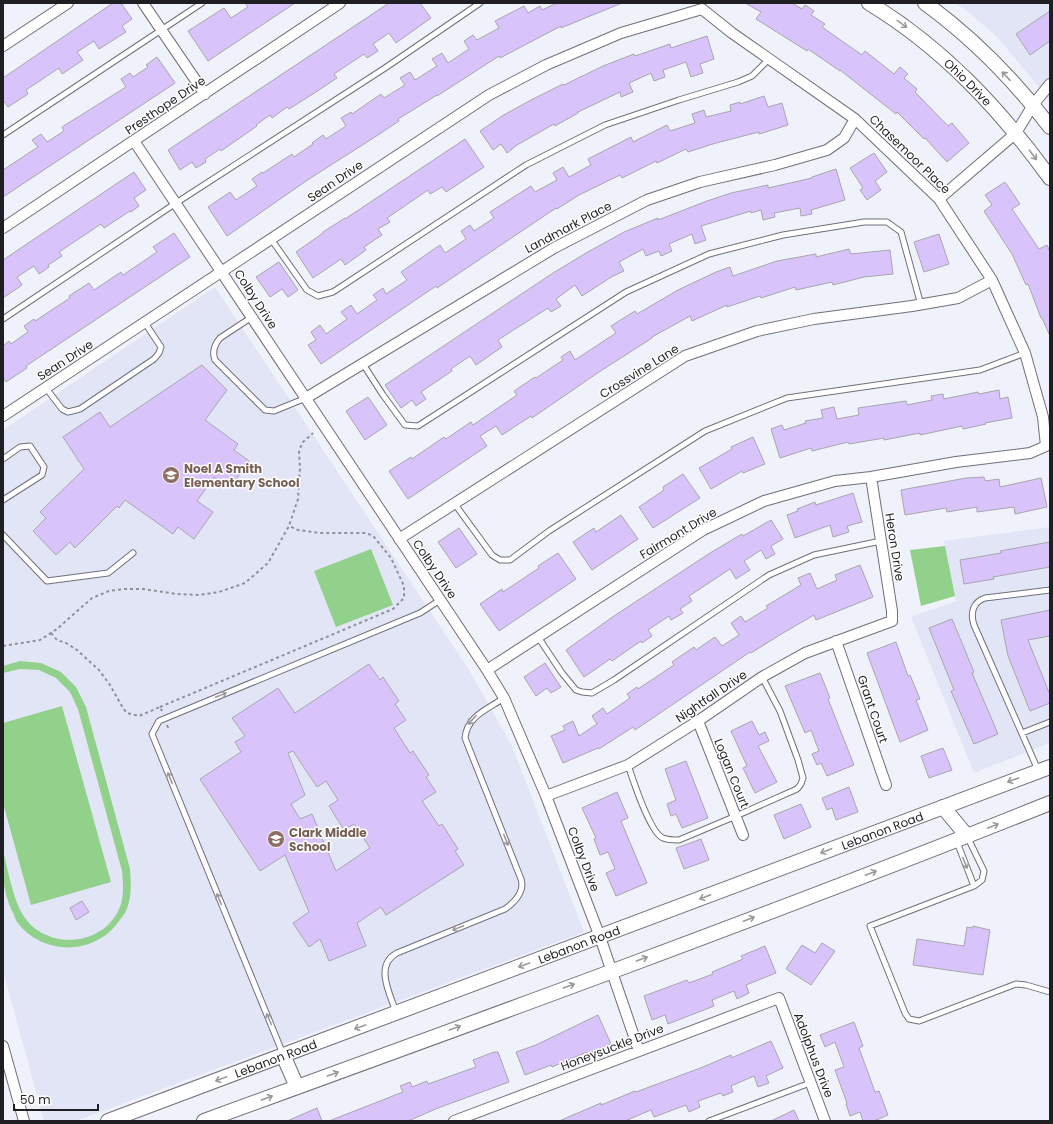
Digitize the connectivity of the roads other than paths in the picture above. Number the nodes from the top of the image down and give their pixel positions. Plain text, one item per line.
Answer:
1 (68, 3) edge
2 (143, 3) edge
3 (202, 3) edge
4 (340, 3) edge
5 (480, 3) edge
6 (869, 3) edge
7 (926, 3) edge
8 (702, 9) joint
9 (162, 31) junction
10 (3, 46) edge
11 (770, 59) junction
12 (1050, 84) edge
13 (205, 94) junction
14 (1033, 104) junction
15 (855, 119) junction
16 (1050, 127) edge
17 (1016, 132) junction
18 (3, 135) edge
19 (134, 141) junction
20 (1050, 178) edge
21 (939, 199) junction
22 (176, 203) junction
23 (3, 228) edge
24 (271, 238) junction
25 (222, 271) junction
26 (992, 280) junction
27 (921, 305) junction
28 (252, 317) junction
29 (3, 319) edge
30 (145, 322) junction
31 (1025, 353) junction
32 (363, 364) junction
33 (46, 388) junction
34 (306, 398) junction
35 (3, 416) edge
36 (1046, 446) joint
37 (3, 459) edge
38 (871, 477) junction
39 (3, 500) edge
40 (454, 504) junction
41 (3, 535) edge
42 (399, 539) junction
43 (881, 541) junction
44 (133, 553) dead end
45 (1050, 590) edge
46 (440, 600) junction
47 (892, 621) joint
48 (538, 637) junction
49 (836, 641) junction
50 (487, 670) junction
51 (762, 677) junction
52 (504, 698) junction
53 (698, 721) junction
54 (1050, 722) edge
55 (1022, 733) junction
56 (628, 765) junction
57 (1044, 769) edge
58 (886, 785) dead end
59 (546, 796) junction
60 (1050, 803) edge
61 (943, 807) junction
62 (736, 816) junction
63 (743, 835) dead end
64 (962, 838) junction
65 (974, 886) junction
66 (600, 937) junction
67 (611, 970) junction
68 (1050, 992) edge
69 (779, 998) joint
70 (396, 1013) junction
71 (3, 1046) edge
72 (639, 1051) junction
73 (284, 1055) junction
74 (810, 1083) junction
75 (296, 1087) junction
76 (24, 1121) edge
77 (108, 1121) edge
78 (204, 1121) edge
79 (454, 1121) edge
80 (709, 1121) edge
81 (825, 1121) edge

1 - 10 street
2 - 9 street
3 - 9 lane
4 - 13 street, Presthope Drive
5 - 22 lane
6 -> 17 main road, Ohio Drive
14 -> 7 main road
8 - 11 street, Chasemoor Place
8 - 24 street, Sean Drive
9 - 13 street
9 - 18 lane
11 - 15 street, Chasemoor Place
11 - 24 lane
12 - 14 street
13 - 19 street, Presthope Drive
14 - 16 main road
14 - 17 street
15 - 21 street, Chasemoor Place
15 - 32 street, Landmark Place
17 -> 20 main road, Ohio Drive
17 - 21 street
19 - 22 street, Colby Drive
19 - 23 street, Presthope Drive
21 - 26 street, Chasemoor Place
22 - 25 street, Colby Drive
22 - 29 lane
24 - 25 street, Sean Drive
25 - 28 street, Colby Drive
25 - 30 street, Sean Drive
26 - 27 street, Crossvine Lane
26 - 31 street, Chasemoor Place
27 - 32 lane
27 - 40 street, Crossvine Lane
28 - 34 street, Colby Drive
28 - 34 lane
30 - 33 street, Sean Drive
30 - 33 lane
31 - 36 street, Chasemoor Place
31 - 40 lane
32 - 34 street, Landmark Place
33 - 35 street, Sean Drive
34 - 42 street, Colby Drive
36 - 38 street, Fairmont Drive
37 - 39 lane
38 - 43 street, Heron Drive
38 - 48 street, Fairmont Drive
40 - 42 street, Crossvine Lane
41 - 44 lane
42 - 46 street, Colby Drive
43 - 47 street, Heron Drive
43 - 48 lane
45 - 55 lane
46 - 50 street, Colby Drive
73 -> 46 lane
47 - 49 street, Nightfall Drive
48 - 50 street, Fairmont Drive
49 - 51 street, Nightfall Drive
49 - 58 street, Grant Court
50 - 52 street, Colby Drive
51 - 53 street, Nightfall Drive
51 - 62 lane
52 - 59 street, Colby Drive
52 -> 70 lane
53 - 56 street, Nightfall Drive
53 - 62 street, Logan Court
54 - 55 lane
55 - 57 lane
56 - 59 street, Nightfall Drive
56 - 62 lane
57 -> 61 main road, Lebanon Road
59 - 66 street, Colby Drive
64 -> 60 main road
61 - 64 main road
61 -> 66 main road, Lebanon Road
62 - 63 street, Logan Court
64 -> 65 lane
64 - 65 lane
67 -> 64 main road
65 - 68 lane
66 - 67 street, Colby Drive
66 -> 70 main road, Lebanon Road
67 - 72 street, Colby Drive
75 -> 67 main road
69 - 72 street, Honeysuckle Drive
69 - 74 street, Adolphus Drive
70 -> 73 main road, Lebanon Road
71 - 76 street
72 - 79 street, Honeysuckle Drive
73 - 75 main road
73 -> 77 main road, Lebanon Road
74 - 80 lane
74 - 81 street, Adolphus Drive
78 -> 75 main road

